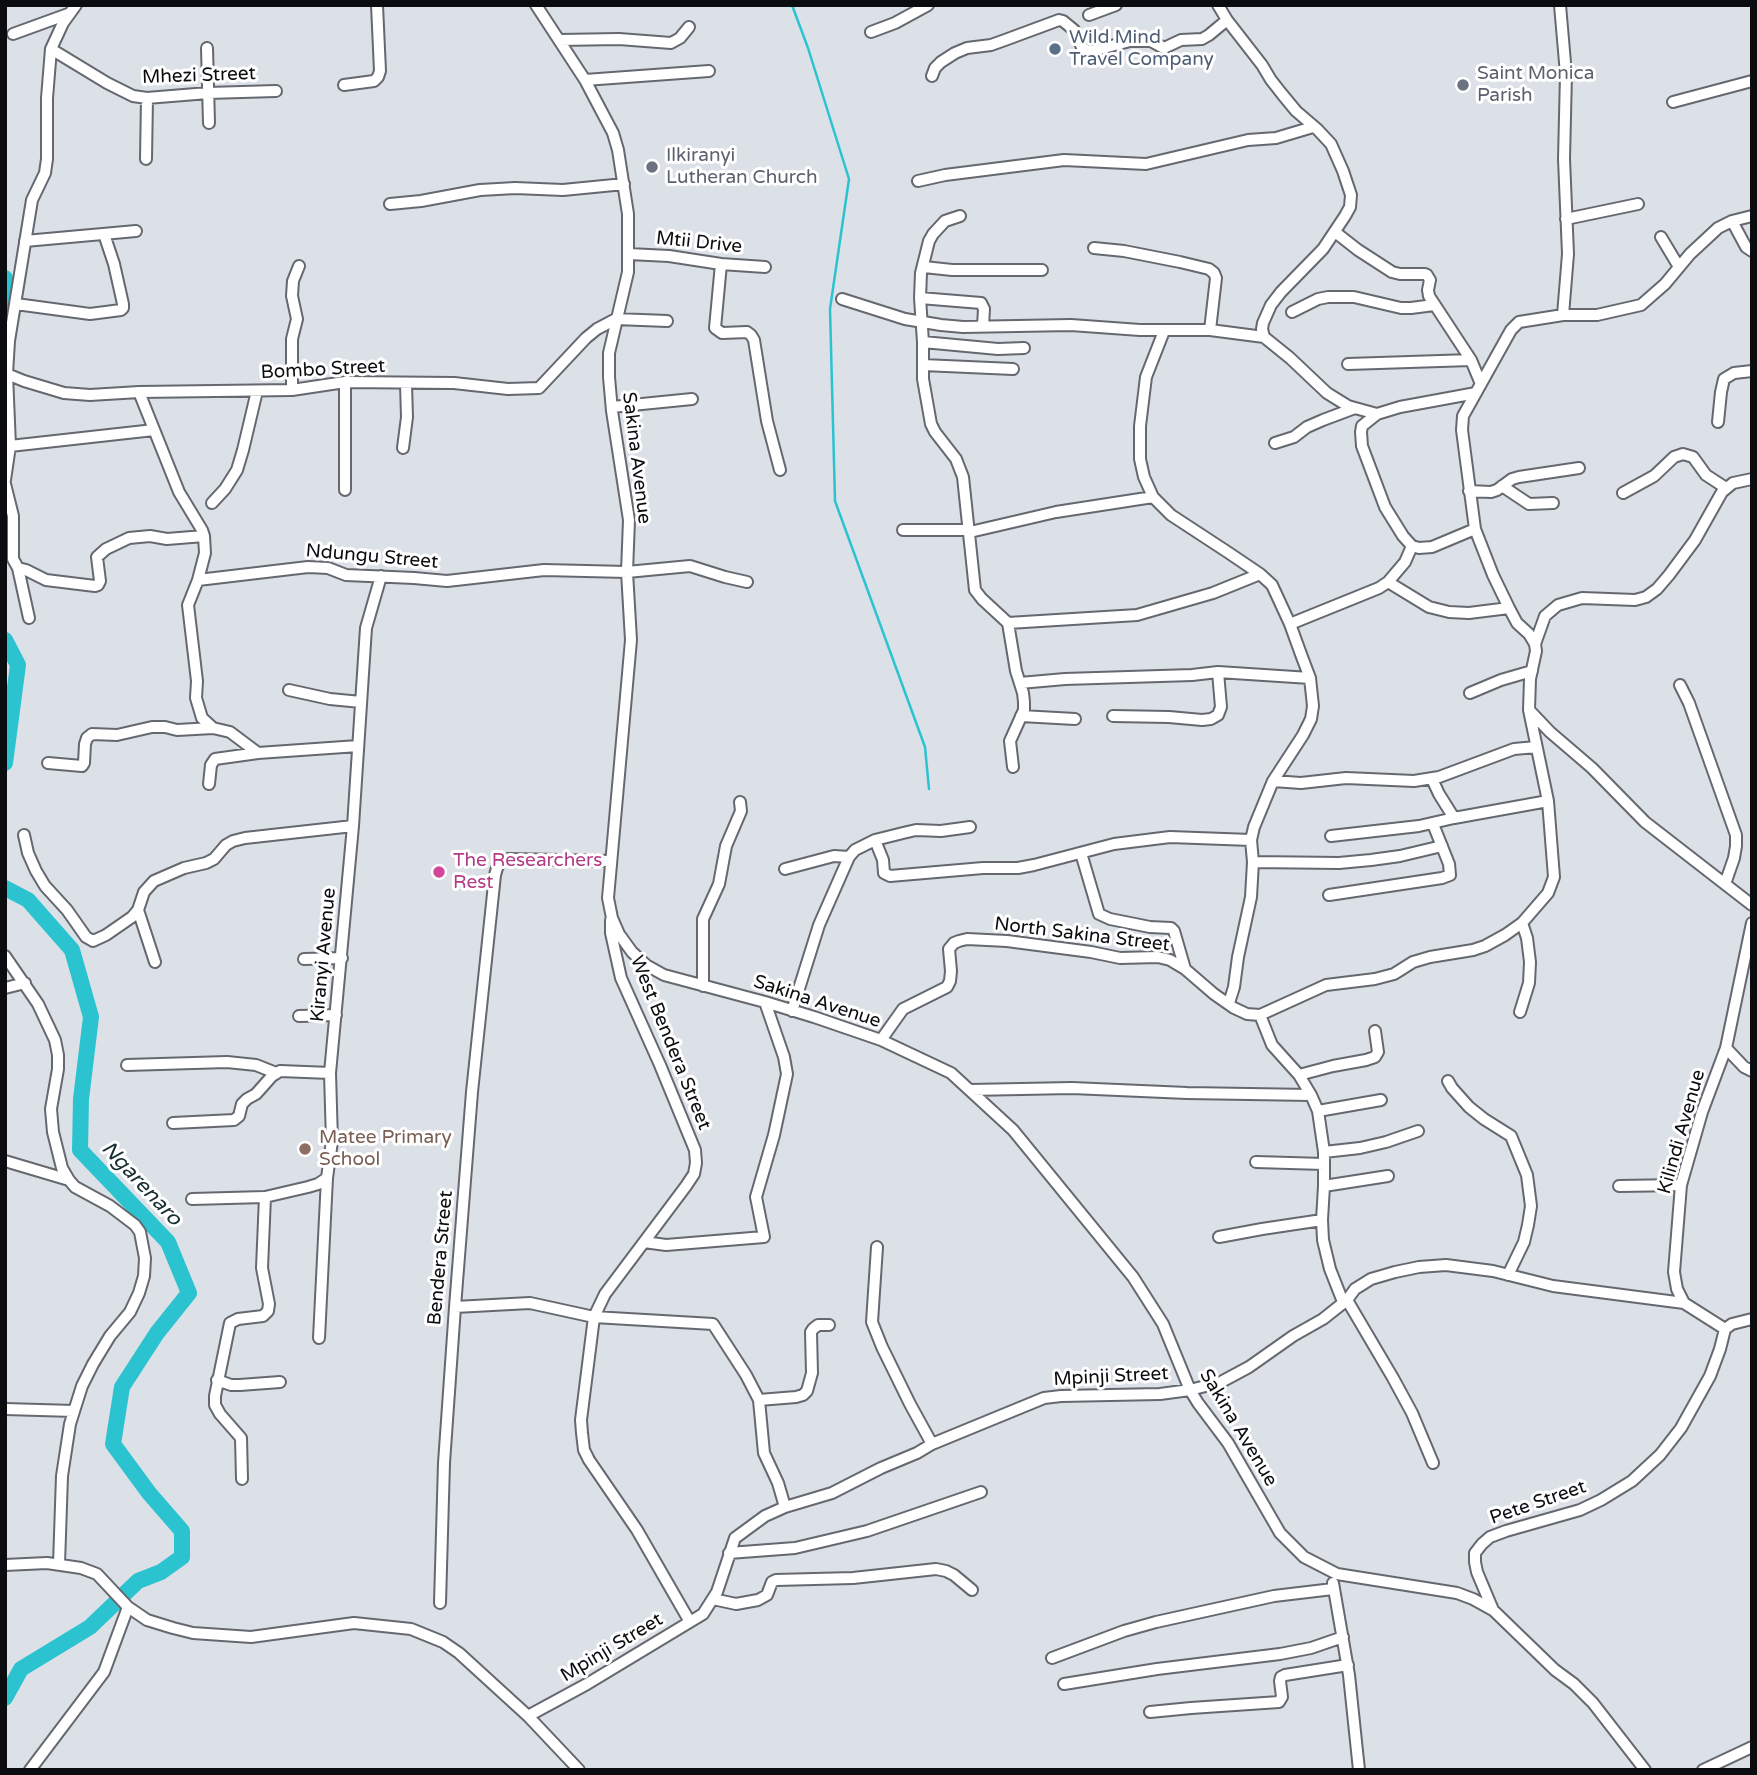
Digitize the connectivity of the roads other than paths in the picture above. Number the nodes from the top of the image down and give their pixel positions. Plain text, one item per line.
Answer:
1 (377, 5) edge
2 (536, 5) edge
3 (928, 5) edge
4 (1116, 5) edge
5 (1218, 5) edge
6 (1560, 5) edge
7 (72, 10) edge
8 (1089, 15) dead end
9 (1227, 20) junction
10 (689, 27) dead end
11 (871, 32) dead end
12 (13, 34) dead end
13 (559, 40) junction
14 (207, 48) dead end
15 (51, 49) junction
16 (709, 71) dead end
17 (932, 76) dead end
18 (585, 80) junction
19 (1752, 80) edge
20 (344, 85) dead end
21 (276, 91) dead end
22 (208, 93) junction
23 (147, 98) junction
24 (1673, 102) dead end
25 (209, 123) dead end
26 (1313, 127) junction
27 (146, 159) dead end
28 (918, 181) dead end
29 (624, 184) junction
30 (390, 204) dead end
31 (1638, 204) dead end
32 (960, 216) dead end
33 (1752, 216) edge
34 (1566, 219) junction
35 (1732, 221) junction
36 (136, 231) dead end
37 (1335, 232) junction
38 (104, 234) junction
39 (1661, 237) dead end
40 (25, 242) junction
41 (1094, 248) dead end
42 (1752, 251) edge
43 (629, 254) junction
44 (721, 264) junction
45 (299, 266) dead end
46 (765, 267) dead end
47 (924, 267) junction
48 (1679, 267) junction
49 (1042, 270) dead end
50 (920, 298) junction
51 (842, 299) dead end
52 (16, 304) junction
53 (1434, 305) junction
54 (1292, 312) dead end
55 (1563, 315) junction
56 (616, 319) junction
57 (667, 321) dead end
58 (922, 322) junction
59 (984, 326) junction
60 (1210, 330) junction
61 (1164, 331) junction
62 (1264, 337) junction
63 (923, 342) junction
64 (1024, 348) dead end
65 (1471, 360) junction
66 (1348, 364) dead end
67 (923, 366) junction
68 (1013, 369) dead end
69 (1752, 371) edge
70 (7, 374) edge
71 (345, 382) junction
72 (406, 384) junction
73 (1479, 389) junction
74 (292, 390) junction
75 (257, 391) junction
76 (139, 392) junction
77 (692, 399) dead end
78 (612, 407) junction
79 (1355, 408) junction
80 (1377, 414) junction
81 (1718, 422) dead end
82 (154, 430) junction
83 (1275, 443) dead end
84 (10, 446) junction
85 (404, 448) dead end
86 (1579, 468) dead end
87 (780, 470) dead end
88 (1752, 479) edge
89 (5, 482) edge
90 (1502, 486) junction
91 (1726, 488) junction
92 (345, 491) dead end
93 (1469, 491) junction
94 (1623, 493) dead end
95 (1153, 497) junction
96 (212, 503) dead end
97 (1553, 503) dead end
98 (1475, 529) junction
99 (903, 530) dead end
100 (970, 531) junction
101 (204, 536) junction
102 (1412, 546) junction
103 (18, 568) junction
104 (627, 572) junction
105 (1259, 574) junction
106 (382, 576) junction
107 (198, 580) junction
108 (747, 582) dead end
109 (1388, 582) junction
110 (1509, 608) junction
111 (29, 618) dead end
112 (1008, 623) junction
113 (1290, 624) junction
114 (1535, 644) junction
115 (1532, 670) junction
116 (1218, 672) junction
117 (1310, 678) junction
118 (1020, 683) junction
119 (1680, 685) dead end
120 (289, 690) dead end
121 (1469, 693) dead end
122 (361, 702) junction
123 (1528, 710) junction
124 (1021, 716) junction
125 (1113, 716) dead end
126 (1074, 719) dead end
127 (214, 729) junction
128 (358, 746) junction
129 (1536, 747) junction
130 (258, 753) junction
131 (48, 763) dead end
132 (1013, 767) dead end
133 (1432, 779) junction
134 (1273, 781) junction
135 (209, 784) dead end
136 (1549, 801) junction
137 (740, 802) dead end
138 (1454, 818) junction
139 (1433, 824) junction
140 (353, 826) junction
141 (970, 827) dead end
142 (24, 835) dead end
143 (1331, 836) dead end
144 (875, 840) junction
145 (1251, 840) junction
146 (1442, 846) junction
147 (1081, 853) junction
148 (849, 857) junction
149 (611, 861) junction
150 (1253, 862) junction
151 (785, 869) dead end
152 (1725, 884) junction
153 (1329, 895) dead end
154 (1752, 905) edge
155 (138, 910) junction
156 (611, 918) junction
157 (1522, 923) junction
158 (1752, 923) edge
159 (5, 956) edge
160 (342, 958) junction
161 (304, 959) dead end
162 (155, 962) dead end
163 (1185, 968) junction
164 (25, 983) junction
165 (703, 986) junction
166 (5, 988) edge
167 (765, 1002) junction
168 (1229, 1003) junction
169 (792, 1011) junction
170 (1520, 1012) dead end
171 (1260, 1015) junction
172 (299, 1016) dead end
173 (336, 1016) junction
174 (1375, 1031) dead end
175 (881, 1040) junction
176 (1726, 1048) junction
177 (127, 1065) dead end
178 (1752, 1071) edge
179 (276, 1073) junction
180 (330, 1073) junction
181 (1299, 1075) junction
182 (1448, 1081) dead end
183 (970, 1090) junction
184 (1311, 1095) junction
185 (1381, 1100) dead end
186 (1318, 1111) junction
187 (173, 1123) dead end
188 (1418, 1131) dead end
189 (1324, 1158) junction
190 (5, 1161) edge
191 (1256, 1162) dead end
192 (1388, 1176) dead end
193 (327, 1178) junction
194 (69, 1181) junction
195 (1681, 1185) junction
196 (1324, 1186) junction
197 (1619, 1186) dead end
198 (265, 1197) junction
199 (192, 1199) dead end
200 (1322, 1220) junction
201 (1219, 1237) dead end
202 (645, 1242) junction
203 (877, 1247) dead end
204 (1508, 1275) junction
205 (1345, 1301) junction
206 (1684, 1303) junction
207 (455, 1307) junction
208 (594, 1317) junction
209 (1752, 1319) edge
210 (829, 1325) dead end
211 (1725, 1329) junction
212 (320, 1338) dead end
213 (218, 1380) junction
214 (281, 1382) dead end
215 (1190, 1390) junction
216 (759, 1400) junction
217 (5, 1409) edge
218 (74, 1411) junction
219 (932, 1444) junction
220 (1433, 1463) dead end
221 (242, 1479) dead end
222 (981, 1492) dead end
223 (785, 1507) junction
224 (729, 1553) junction
225 (59, 1564) junction
226 (5, 1565) edge
227 (1336, 1574) junction
228 (1333, 1589) junction
229 (972, 1590) dead end
230 (713, 1599) junction
231 (440, 1603) dead end
232 (128, 1607) junction
233 (1493, 1610) junction
234 (690, 1622) junction
235 (1343, 1637) junction
236 (1052, 1658) dead end
237 (1348, 1665) junction
238 (1064, 1684) dead end
239 (523, 1712) junction
240 (1150, 1712) dead end
241 (1752, 1747) edge
242 (30, 1770) edge
243 (579, 1770) edge
244 (1359, 1770) edge
245 (1645, 1770) edge
246 (1703, 1770) edge

1 - 20 street
2 - 13 street, Sakina Avenue
3 - 11 street
4 - 8 street
5 - 9 street
6 - 34 street
7 - 12 street
7 - 15 street
9 - 17 street
9 - 26 street
10 - 13 street
13 - 18 street, Sakina Avenue
14 - 22 street
15 - 23 street, Mhezi Street
15 - 40 street
16 - 18 street
18 - 29 street, Sakina Avenue
19 - 24 street
21 - 22 street, Mhezi Street
22 - 23 street, Mhezi Street
22 - 25 street
23 - 27 street
26 - 28 street
26 - 37 street
29 - 30 street
29 - 43 street, Sakina Avenue
31 - 34 street
32 - 47 street
33 - 35 street
34 - 55 street
35 - 42 street
35 - 48 street
36 - 38 street
37 - 53 street
37 - 62 street
38 - 40 street
38 - 52 street
39 - 48 street
40 - 52 street
41 - 60 street
43 - 44 street, Mtii Drive
43 - 56 street, Sakina Avenue
44 - 46 street, Mtii Drive
44 - 87 street
45 - 74 street
47 - 49 street
47 - 50 street
48 - 55 street
50 - 58 street
50 - 59 street
51 - 58 street
52 - 70 street
53 - 54 street
53 - 65 street
55 - 73 street
56 - 57 street
56 - 72 street, Bombo Street
56 - 78 street, Sakina Avenue
58 - 59 street
58 - 63 street
59 - 61 street
60 - 61 street
60 - 62 street
61 - 95 street
62 - 79 street
63 - 64 street
63 - 67 street
65 - 66 street
65 - 73 street
67 - 68 street
67 - 100 street
69 - 81 street
70 - 76 street, Bombo Street
70 - 84 street
71 - 72 street, Bombo Street
71 - 74 street, Bombo Street
71 - 92 street
72 - 85 street
73 - 80 street
73 - 93 street
74 - 75 street, Bombo Street
75 - 76 street, Bombo Street
75 - 96 street
76 - 82 street
77 - 78 street
78 - 104 street, Sakina Avenue
79 - 80 street
79 - 83 street
80 - 102 street
82 - 84 street
82 - 101 street
84 - 89 street
86 - 90 street
88 - 91 street
89 - 103 street
90 - 93 street
90 - 97 street
91 - 94 street
91 - 114 street
93 - 98 street
95 - 100 street
95 - 105 street
98 - 102 street
98 - 110 street
99 - 100 street
100 - 112 street
101 - 103 street
101 - 107 street
102 - 109 street
103 - 111 street
104 - 106 street, Ndungu Street
104 - 108 street, Ndungu Street
104 - 149 street, Sakina Avenue
105 - 112 street
105 - 113 street
106 - 107 street, Ndungu Street
106 - 122 street, Kiranyi Avenue
107 - 127 street
109 - 110 street
109 - 113 street
110 - 114 street
112 - 118 street
113 - 117 street
114 - 115 street
115 - 121 street
115 - 123 street
116 - 117 street
116 - 118 street
116 - 125 street
117 - 134 street
118 - 124 street
119 - 152 street
120 - 122 street
122 - 128 street, Kiranyi Avenue
123 - 129 street
123 - 152 street
124 - 126 street
124 - 132 street
127 - 130 street
127 - 131 street
128 - 130 street
128 - 140 street, Kiranyi Avenue
129 - 133 street
129 - 136 street
130 - 135 street
133 - 134 street
133 - 138 street
134 - 145 street
136 - 138 street
136 - 157 street
137 - 165 street
138 - 139 street
139 - 143 street
139 - 146 street
140 - 155 street
140 - 160 street, Kiranyi Avenue
141 - 144 street
142 - 155 street
144 - 147 street
144 - 148 street
145 - 147 street
145 - 150 street
146 - 150 street
146 - 153 street
147 - 163 street
148 - 151 street
148 - 169 street
149 - 156 street, Sakina Avenue
149 - 207 street, Bendera Street
150 - 168 street
152 - 154 street
155 - 162 street
156 - 165 street, Sakina Avenue
156 - 202 street, West Bendera Street
157 - 170 street
157 - 171 street
158 - 176 street, Kilindi Avenue
159 - 164 street
160 - 161 street
160 - 173 street, Kiranyi Avenue
163 - 168 street, North Sakina Street
163 - 175 street, North Sakina Street
164 - 166 street
164 - 194 street
165 - 167 street, Sakina Avenue
167 - 169 street, Sakina Avenue
167 - 202 street
168 - 171 street, North Sakina Street
169 - 175 street, Sakina Avenue
171 - 181 street
172 - 173 street
173 - 180 street, Kiranyi Avenue
174 - 181 street
175 - 183 street, Sakina Avenue
176 - 178 street
176 - 195 street, Kilindi Avenue
177 - 179 street
179 - 180 street
179 - 187 street
180 - 193 street, Kiranyi Avenue
181 - 184 street
182 - 204 street
183 - 184 street
183 - 215 street, Sakina Avenue
184 - 186 street
185 - 186 street
186 - 189 street
188 - 189 street
189 - 191 street
189 - 196 street
190 - 194 street
192 - 196 street
193 - 198 street
193 - 212 street, Kiranyi Avenue
194 - 218 street
195 - 197 street
195 - 206 street, Kilindi Avenue
196 - 200 street
198 - 199 street
198 - 213 street
200 - 201 street
200 - 205 street
202 - 208 street, West Bendera Street
203 - 219 street
204 - 205 street, Mpinji Street
204 - 206 street, Mpinji Street
205 - 215 street, Mpinji Street
205 - 220 street
206 - 211 street
207 - 208 street
207 - 231 street, Bendera Street
208 - 216 street
208 - 234 street, West Bendera Street
209 - 211 street
210 - 216 street
211 - 233 street, Pete Street
213 - 214 street
213 - 221 street
215 - 219 street, Mpinji Street
215 - 227 street, Sakina Avenue
216 - 223 street
217 - 218 street
218 - 225 street
219 - 223 street, Mpinji Street
222 - 224 street
223 - 224 street, Mpinji Street
224 - 230 street, Mpinji Street
225 - 226 street
225 - 232 street
227 - 228 street
227 - 233 street, Sakina Avenue
228 - 235 street
228 - 236 street
229 - 230 street
230 - 234 street, Mpinji Street
232 - 239 street
232 - 242 street
233 - 245 street, Sakina Avenue
234 - 239 street, Mpinji Street
235 - 237 street
235 - 238 street
237 - 240 street
237 - 244 street
239 - 243 street
241 - 246 street

